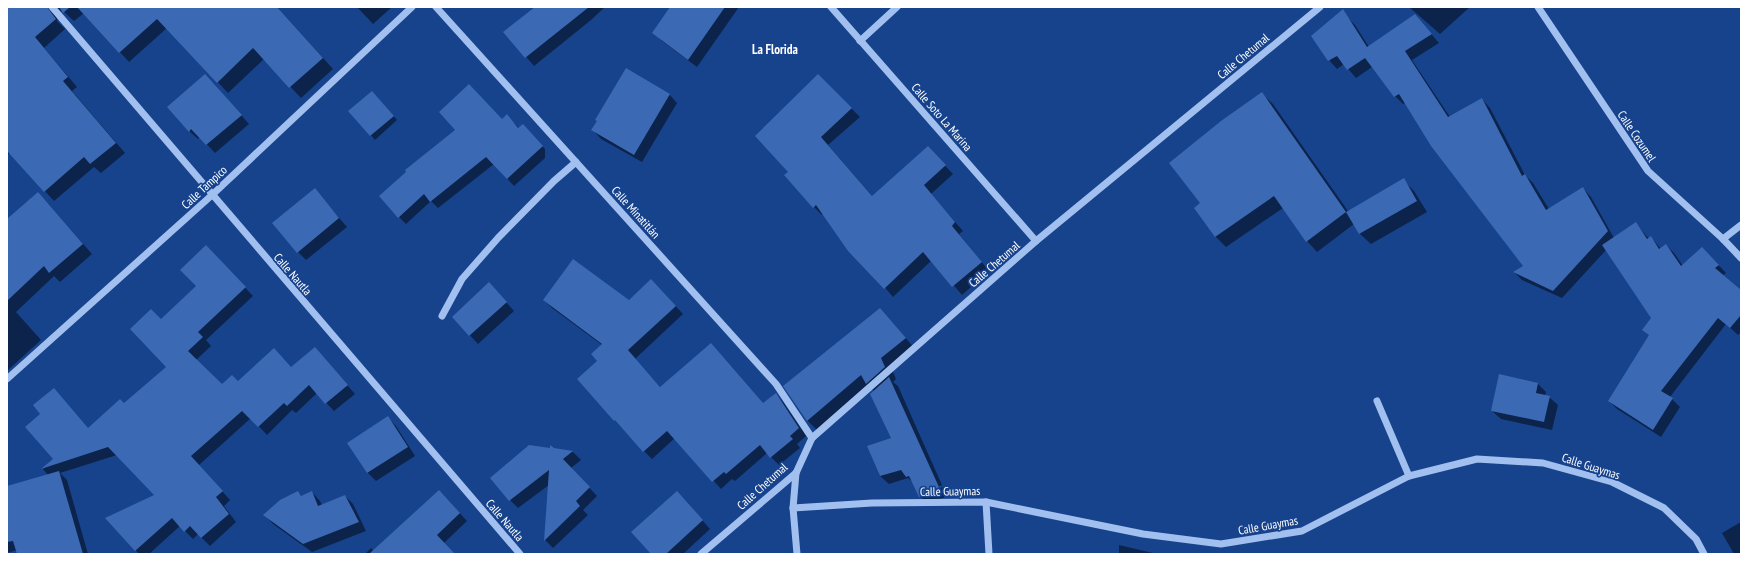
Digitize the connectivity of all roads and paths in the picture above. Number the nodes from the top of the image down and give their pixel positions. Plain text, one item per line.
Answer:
1 (52, 7) edge
2 (412, 7) edge
3 (436, 7) edge
4 (831, 7) edge
5 (897, 7) edge
6 (1320, 7) edge
7 (1538, 7) edge
8 (860, 41) junction
9 (576, 162) junction
10 (212, 195) junction
11 (1741, 225) edge
12 (1723, 239) junction
13 (1036, 242) junction
14 (1741, 258) edge
15 (442, 316) dead end
16 (7, 379) edge
17 (1376, 401) dead end
18 (812, 438) junction
19 (796, 473) junction
20 (1409, 476) junction
21 (986, 502) junction
22 (794, 508) junction
23 (520, 554) edge
24 (701, 554) edge
25 (797, 554) edge
26 (989, 554) edge
27 (1704, 554) edge

1 - 10 street, Calle Nautla
2 - 10 street, Calle Tampico
3 - 9 street, Calle Minatitlán
4 - 8 street, Calle Soto La Marina
5 - 8 street
6 - 13 street, Calle Chetumal
7 - 12 street, Calle Cozumel
8 - 13 street, Calle Soto La Marina
9 - 15 street
9 - 18 street, Calle Minatitlán
10 - 16 street, Calle Tampico
10 - 23 street, Calle Nautla
11 - 12 street
12 - 14 street, Calle Cozumel
13 - 18 street, Calle Chetumal
17 - 20 street
18 - 19 street, Calle Chetumal
19 - 22 street
19 - 24 street, Calle Chetumal
20 - 21 street, Calle Guaymas
20 - 27 street, Calle Guaymas
21 - 22 street, Calle Guaymas
21 - 26 street
22 - 25 street

